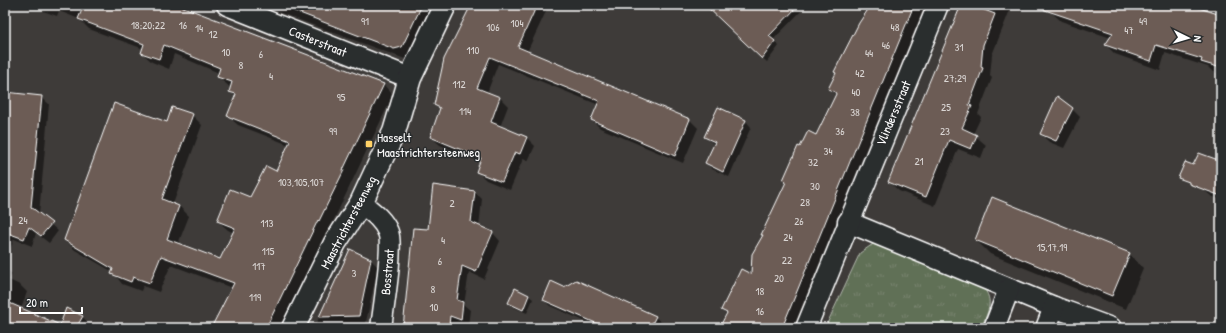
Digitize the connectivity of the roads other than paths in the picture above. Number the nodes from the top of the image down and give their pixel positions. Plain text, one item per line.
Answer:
1 (226, 5) edge
2 (446, 5) edge
3 (938, 5) edge
4 (410, 78) junction
5 (361, 204) junction
6 (848, 222) junction
7 (1009, 289) junction
8 (1054, 307) junction
9 (293, 328) edge
10 (381, 328) edge
11 (806, 328) edge
12 (994, 328) edge
13 (1046, 328) edge
14 (1111, 328) edge

1 - 4 street, Casterstraat
2 - 4 main road, Maastrichtersteenweg
3 - 6 street, Vlindersstraat
4 - 5 main road, Maastrichtersteenweg
5 - 9 main road, Maastrichtersteenweg
5 - 10 street, Bosstraat
6 - 7 street
6 - 11 street, Vlindersstraat
7 - 8 street
7 - 12 street
8 - 13 street
8 - 14 street

